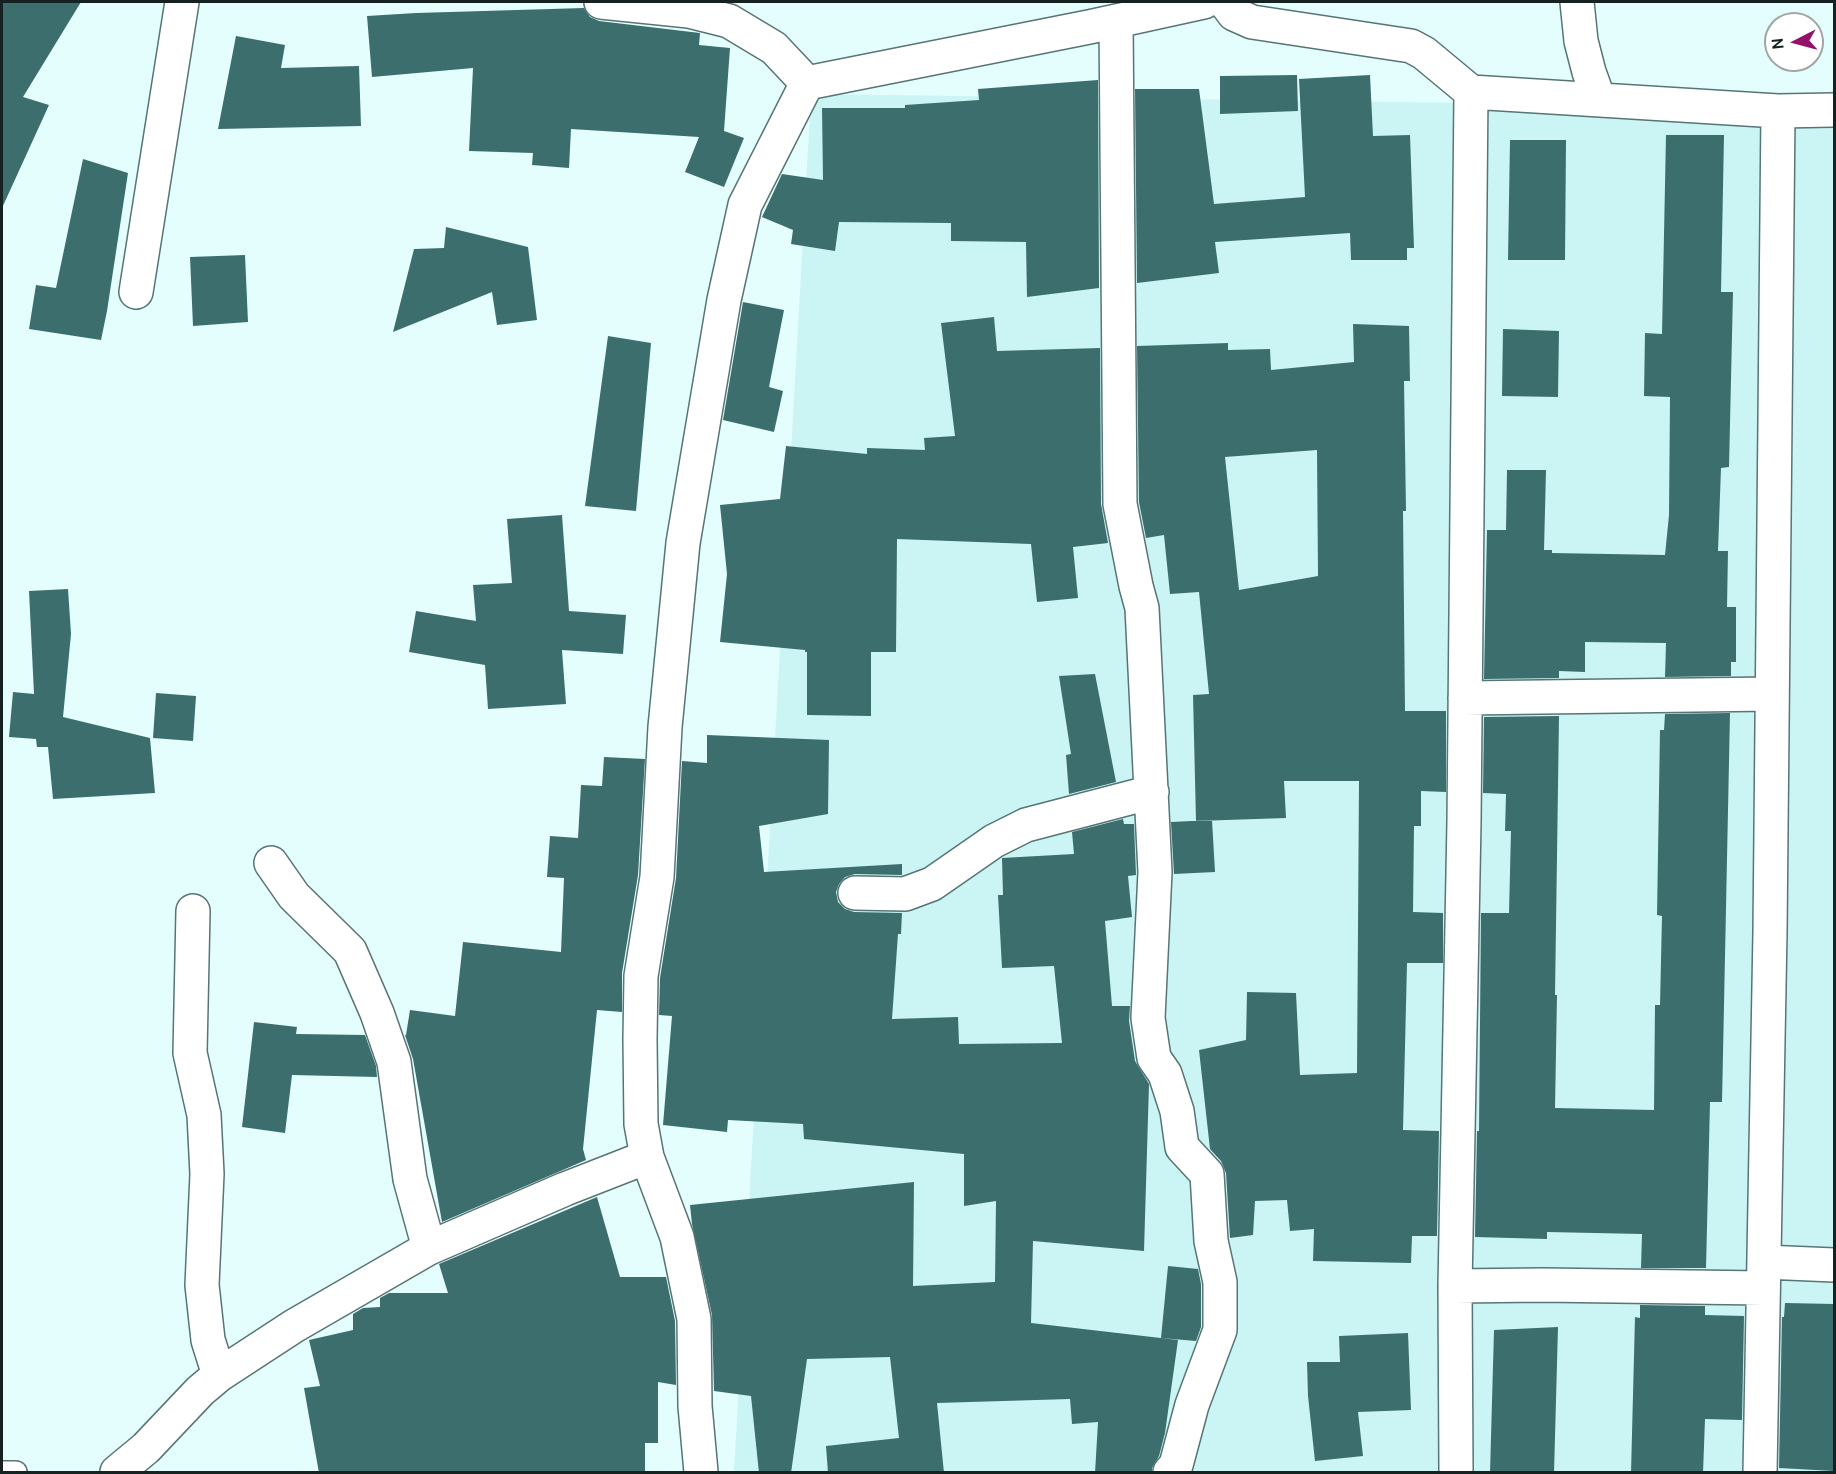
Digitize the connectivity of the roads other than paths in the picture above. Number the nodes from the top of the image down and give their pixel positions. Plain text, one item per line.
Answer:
1 (182, 2) edge
2 (601, 2) edge
3 (1204, 2) edge
4 (1225, 2) edge
5 (1577, 2) edge
6 (732, 11) edge
7 (1116, 21) junction
8 (807, 83) junction
9 (1471, 92) junction
10 (1599, 100) junction
11 (1834, 110) edge
12 (1778, 111) junction
13 (136, 291) dead end
14 (1772, 694) junction
15 (1465, 698) junction
16 (1152, 792) junction
17 (271, 863) dead end
18 (855, 893) dead end
19 (193, 911) dead end
20 (647, 1157) junction
21 (429, 1248) junction
22 (1834, 1265) edge
23 (1763, 1275) junction
24 (1455, 1286) junction
25 (219, 1375) junction
26 (2, 1472) edge
27 (16, 1473) edge
28 (117, 1473) edge
29 (701, 1473) edge
30 (1170, 1473) edge
31 (1456, 1473) edge
32 (1760, 1473) edge

1 - 13 street
2 - 6 street
3 - 7 street
4 - 9 street
5 - 10 street
6 - 8 street
7 - 8 street
7 - 16 street
8 - 20 street
9 - 10 street
9 - 15 street
10 - 12 street
11 - 12 street
12 - 14 street
14 - 15 street
14 - 23 street
15 - 24 street
16 - 18 street
16 - 30 street
17 - 21 street
19 - 25 street
20 - 21 street
20 - 29 street
21 - 25 street
22 - 23 street
23 - 24 street
23 - 32 street
24 - 31 street
25 - 28 street
26 - 27 lane

